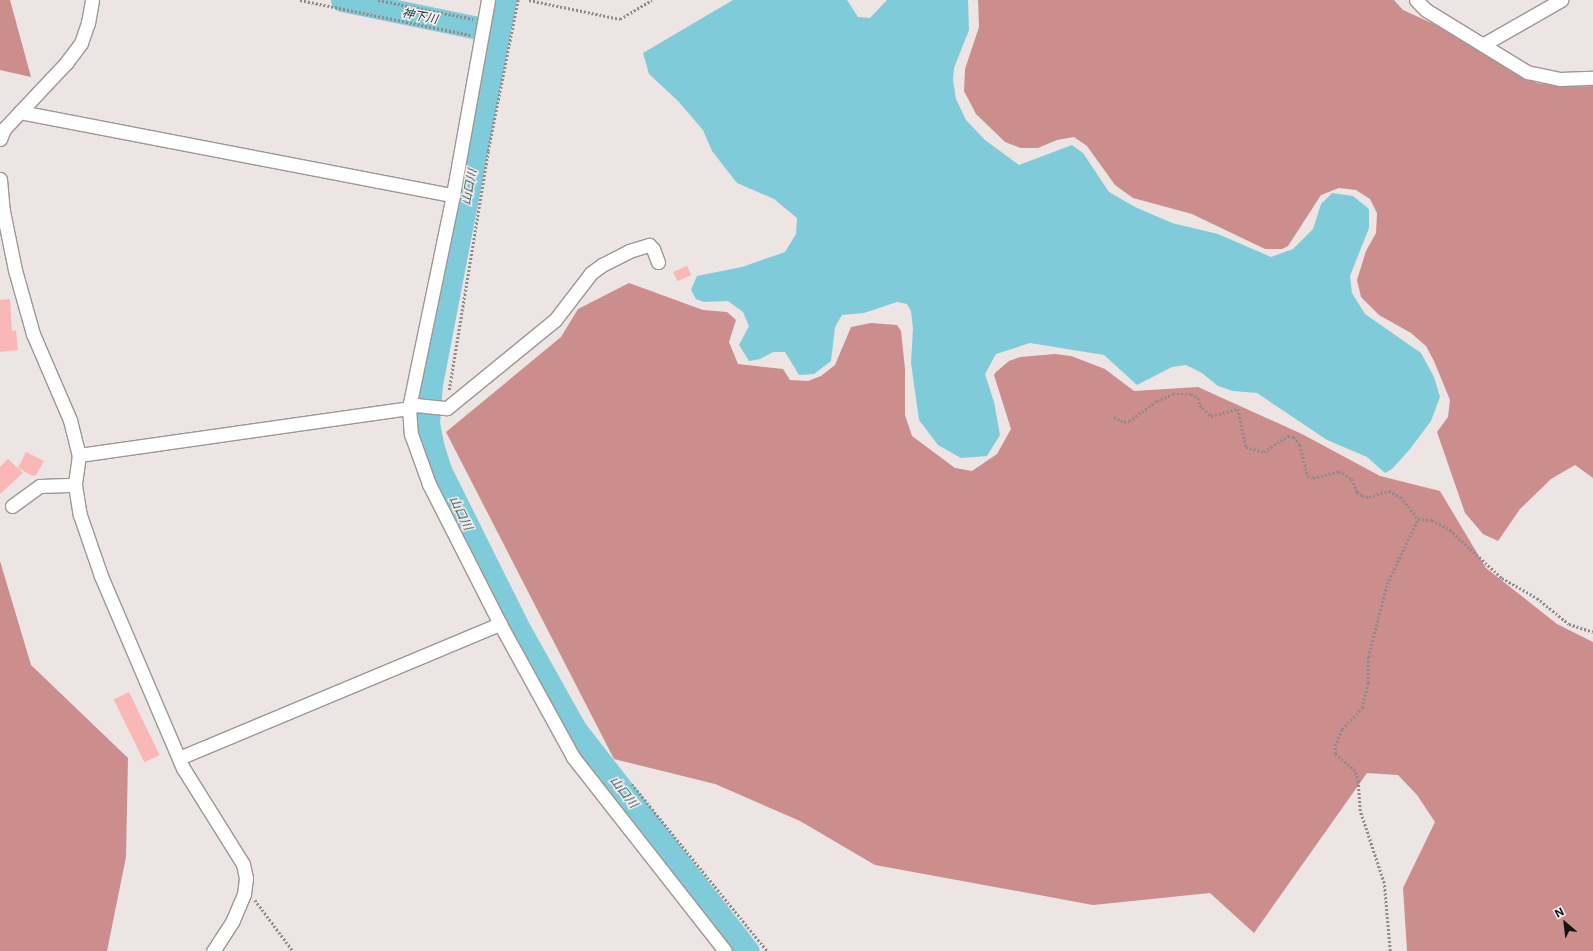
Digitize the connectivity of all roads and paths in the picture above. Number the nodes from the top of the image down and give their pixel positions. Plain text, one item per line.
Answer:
1 (92, 0) edge
2 (300, 0) edge
3 (378, 0) edge
4 (488, 0) edge
5 (518, 0) edge
6 (529, 0) edge
7 (652, 0) edge
8 (1416, 0) edge
9 (1561, 0) edge
10 (483, 29) junction
11 (1484, 44) junction
12 (1593, 78) edge
13 (20, 112) junction
14 (0, 139) edge
15 (0, 179) edge
16 (453, 195) junction
17 (658, 262) dead end
18 (413, 407) junction
19 (445, 408) junction
20 (1114, 417) dead end
21 (79, 454) junction
22 (75, 485) junction
23 (12, 506) dead end
24 (1418, 519) junction
25 (500, 624) junction
26 (1593, 632) edge
27 (179, 758) junction
28 (632, 784) dead end
29 (244, 894) junction
30 (213, 951) edge
31 (293, 951) edge
32 (725, 951) edge
33 (767, 951) edge
34 (1390, 951) edge

1 - 13 street
2 - 10 path
3 - 10 path
4 - 10 street
5 - 19 path
6 - 7 path
8 - 11 street
9 - 11 street
10 - 16 street
11 - 12 street
13 - 14 street
13 - 16 street
15 - 21 street
16 - 18 street
17 - 19 street
18 - 19 street
18 - 21 street
18 - 25 street
20 - 24 path
21 - 22 street
22 - 23 street
22 - 27 street
24 - 26 path
24 - 34 path
25 - 27 street
25 - 32 street
27 - 29 street
28 - 33 path
29 - 30 street
29 - 31 path

